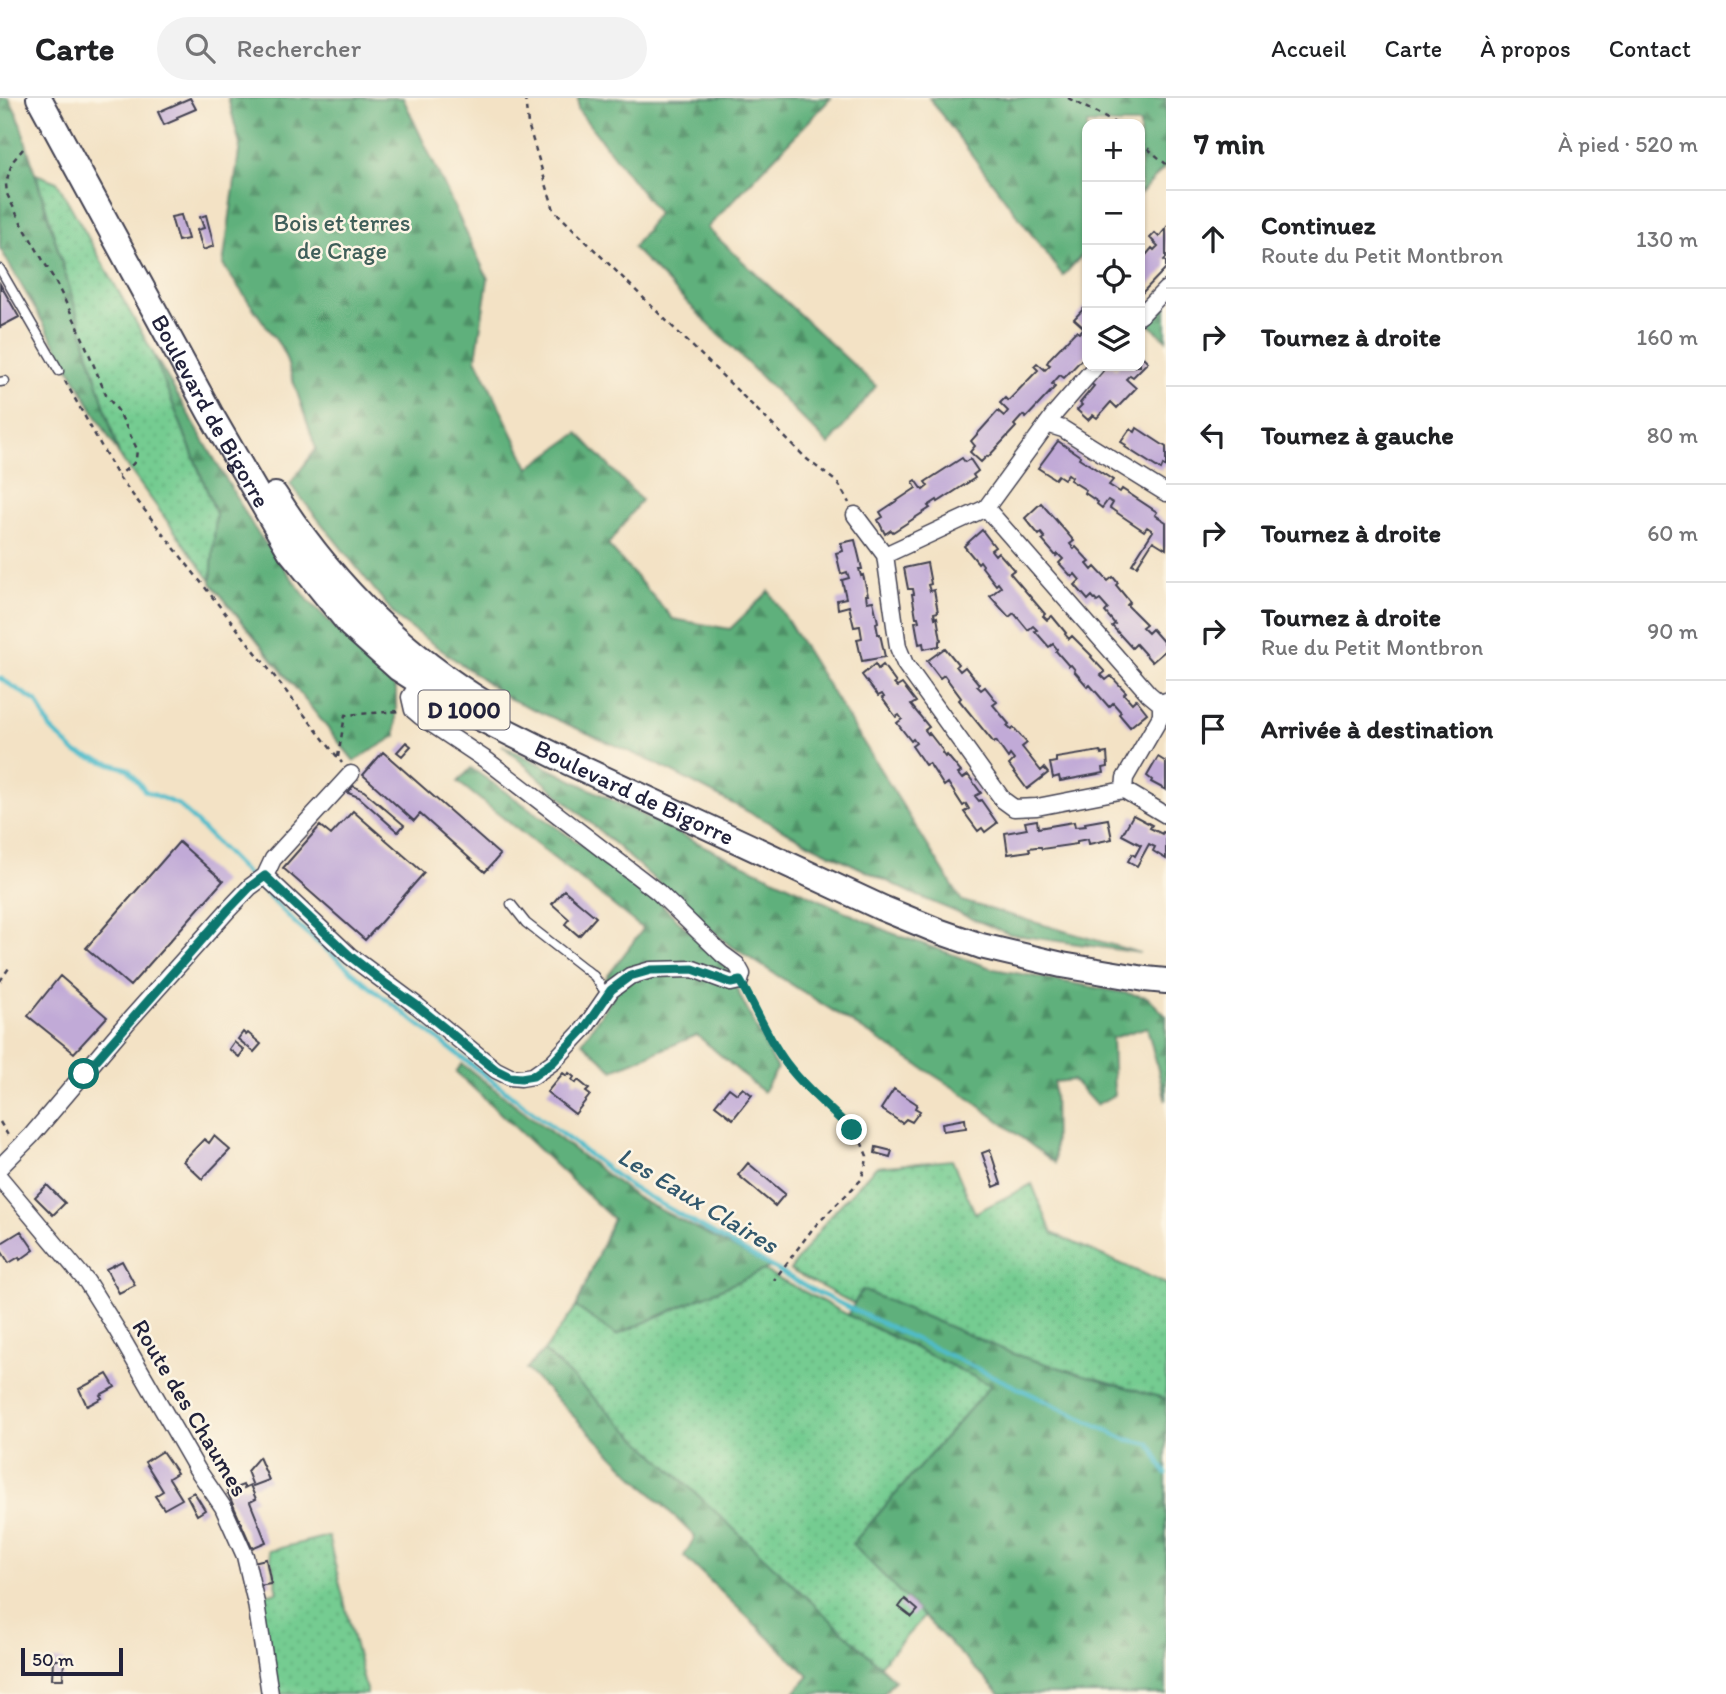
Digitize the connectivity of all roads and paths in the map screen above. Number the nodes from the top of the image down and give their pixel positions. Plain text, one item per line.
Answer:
1 (39, 98) edge
2 (52, 98) edge
3 (525, 98) edge
4 (1068, 98) edge
5 (1108, 119) edge
6 (1145, 146) edge
7 (23, 149) dead end
8 (1166, 164) edge
9 (0, 269) edge
10 (1166, 289) edge
11 (1145, 311) edge
12 (60, 371) joint
13 (1092, 371) edge
14 (1047, 424) junction
15 (118, 476) junction
16 (1166, 493) edge
17 (986, 508) junction
18 (855, 515) joint
19 (885, 555) junction
20 (419, 683) junction
21 (1163, 703) edge
22 (413, 710) junction
23 (338, 757) junction
24 (351, 774) joint
25 (1124, 790) junction
26 (1166, 815) edge
27 (258, 880) junction
28 (511, 904) dead end
29 (11, 965) dead end
30 (1166, 970) edge
31 (0, 981) edge
32 (740, 981) junction
33 (1166, 981) edge
34 (608, 995) junction
35 (0, 1167) edge
36 (0, 1178) edge
37 (774, 1280) dead end
38 (270, 1694) edge

1 - 20 main road, Boulevard de Bigorre / D 1000
2 - 30 main road, Boulevard de Bigorre / D 1000
3 - 18 path
4 - 5 path
6 - 8 path
7 - 15 path
9 - 12 lane
10 - 11 street
12 - 15 path
13 - 14 street
14 - 16 street
14 - 17 street
15 - 23 path
17 - 19 street
17 - 21 street
18 - 19 street
19 - 25 street
20 - 22 street
20 - 33 main road, Boulevard de Bigorre / D 1000
21 - 25 street
22 - 23 path
22 - 32 street
23 - 24 path
24 - 27 street
25 - 26 street
27 - 34 street
27 - 35 street
28 - 34 lane
29 - 31 path
32 - 34 street
32 - 37 path
36 - 38 street, Route des Chaumes

